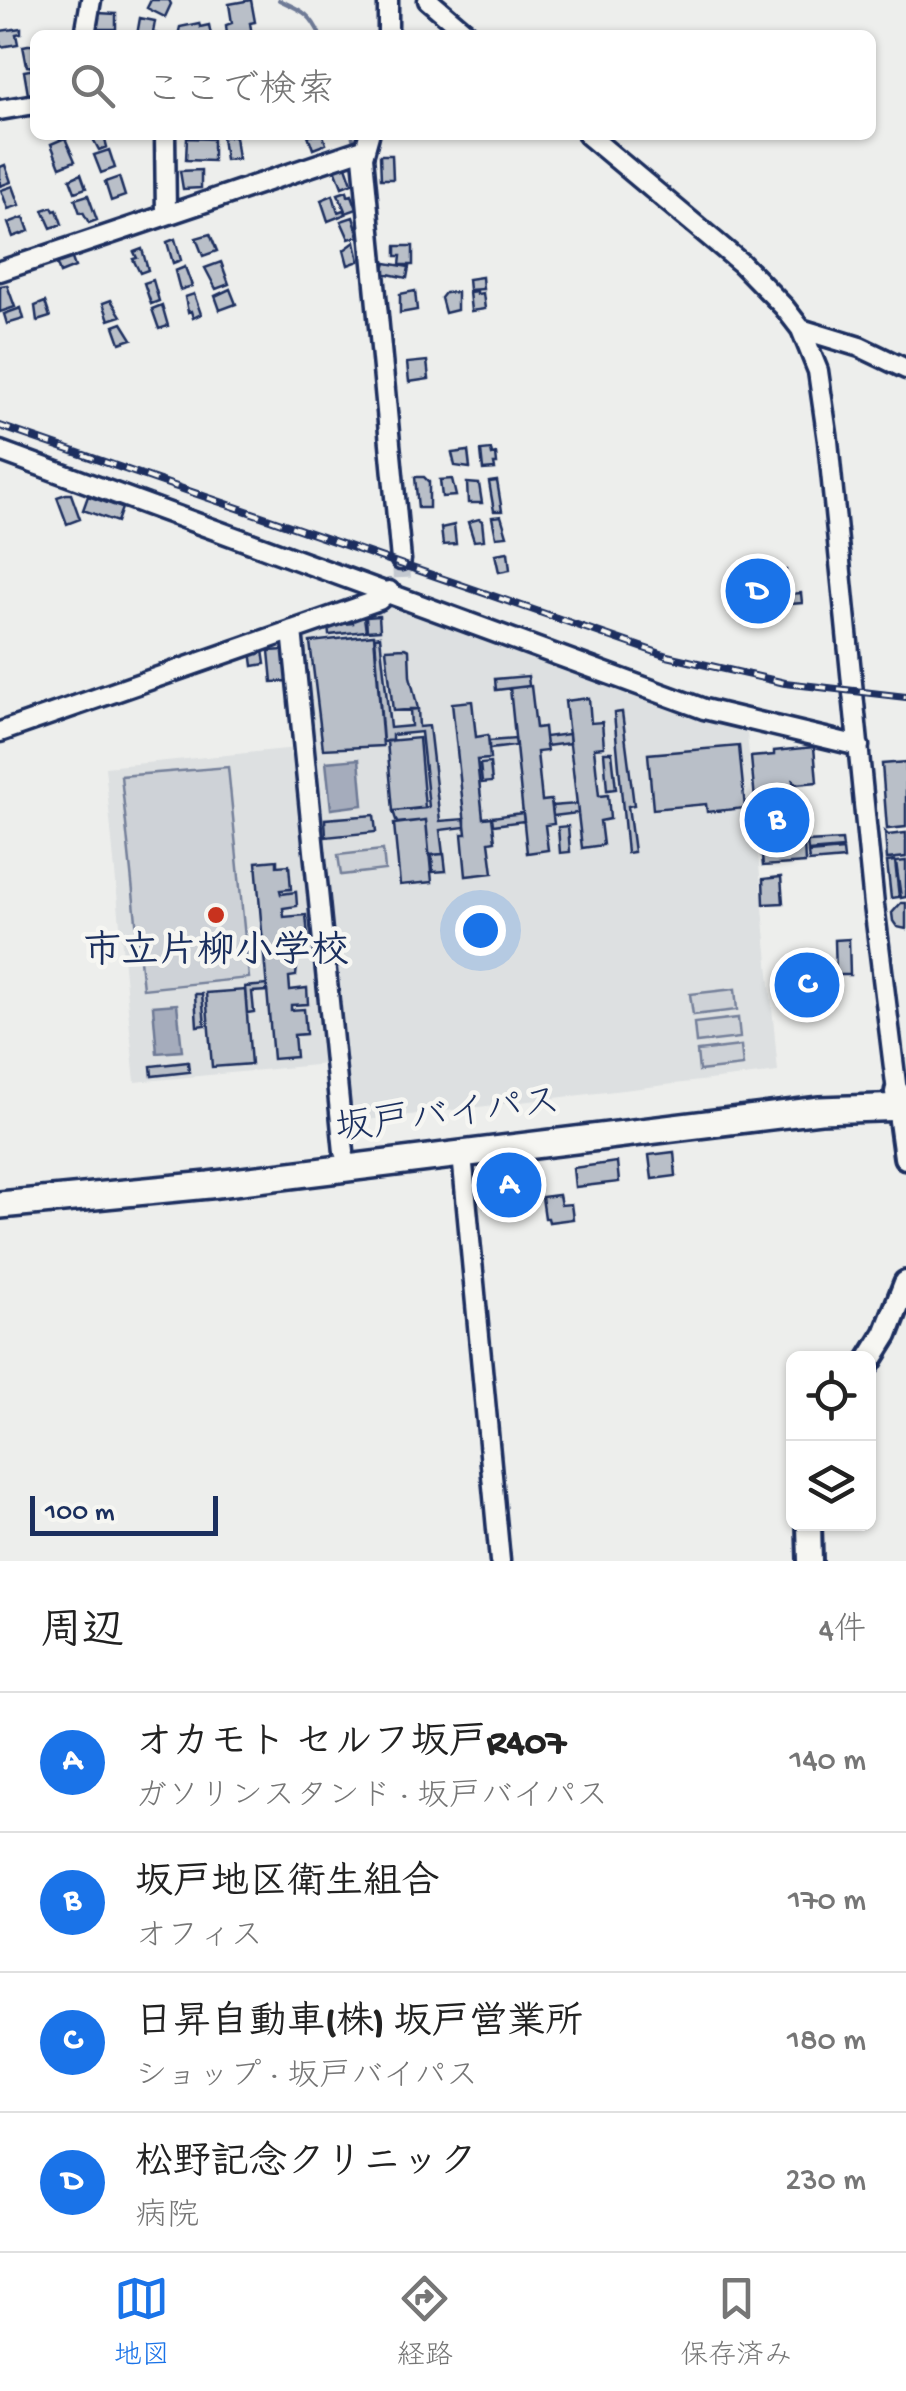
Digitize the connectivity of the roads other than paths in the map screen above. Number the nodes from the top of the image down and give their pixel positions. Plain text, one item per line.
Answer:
1 (91, 0) edge
2 (388, 0) edge
3 (428, 0) edge
4 (87, 30) edge
5 (388, 30) edge
6 (464, 30) edge
7 (30, 105) edge
8 (0, 110) edge
9 (164, 140) edge
10 (594, 140) edge
11 (366, 142) edge
12 (166, 214) junction
13 (0, 271) edge
14 (800, 329) junction
15 (906, 369) edge
16 (0, 450) edge
17 (401, 560) tunnel mouth
18 (398, 589) junction
19 (292, 630) junction
20 (0, 732) edge
21 (859, 746) junction
22 (902, 1100) edge
23 (344, 1152) junction
24 (462, 1154) junction
25 (906, 1157) edge
26 (0, 1188) edge
27 (0, 1205) edge
28 (906, 1283) edge
29 (875, 1351) edge
30 (808, 1531) edge
31 (500, 1561) edge
32 (810, 1561) edge

1 - 4 street
2 - 5 street
3 - 6 street
7 - 8 street
9 - 12 street
10 - 14 street
11 - 12 street
11 - 17 street
12 - 13 street
14 - 15 street
14 - 21 street
16 - 18 street
18 - 19 street
18 - 21 street
19 - 20 street
19 - 23 street
21 - 22 street
22 - 23 highway, 坂戸バイパス
22 - 24 highway, 坂戸バイパス
22 - 25 main road
23 - 26 highway, 坂戸バイパス
24 - 27 highway, 坂戸バイパス
24 - 31 street
28 - 29 main road
30 - 32 main road

